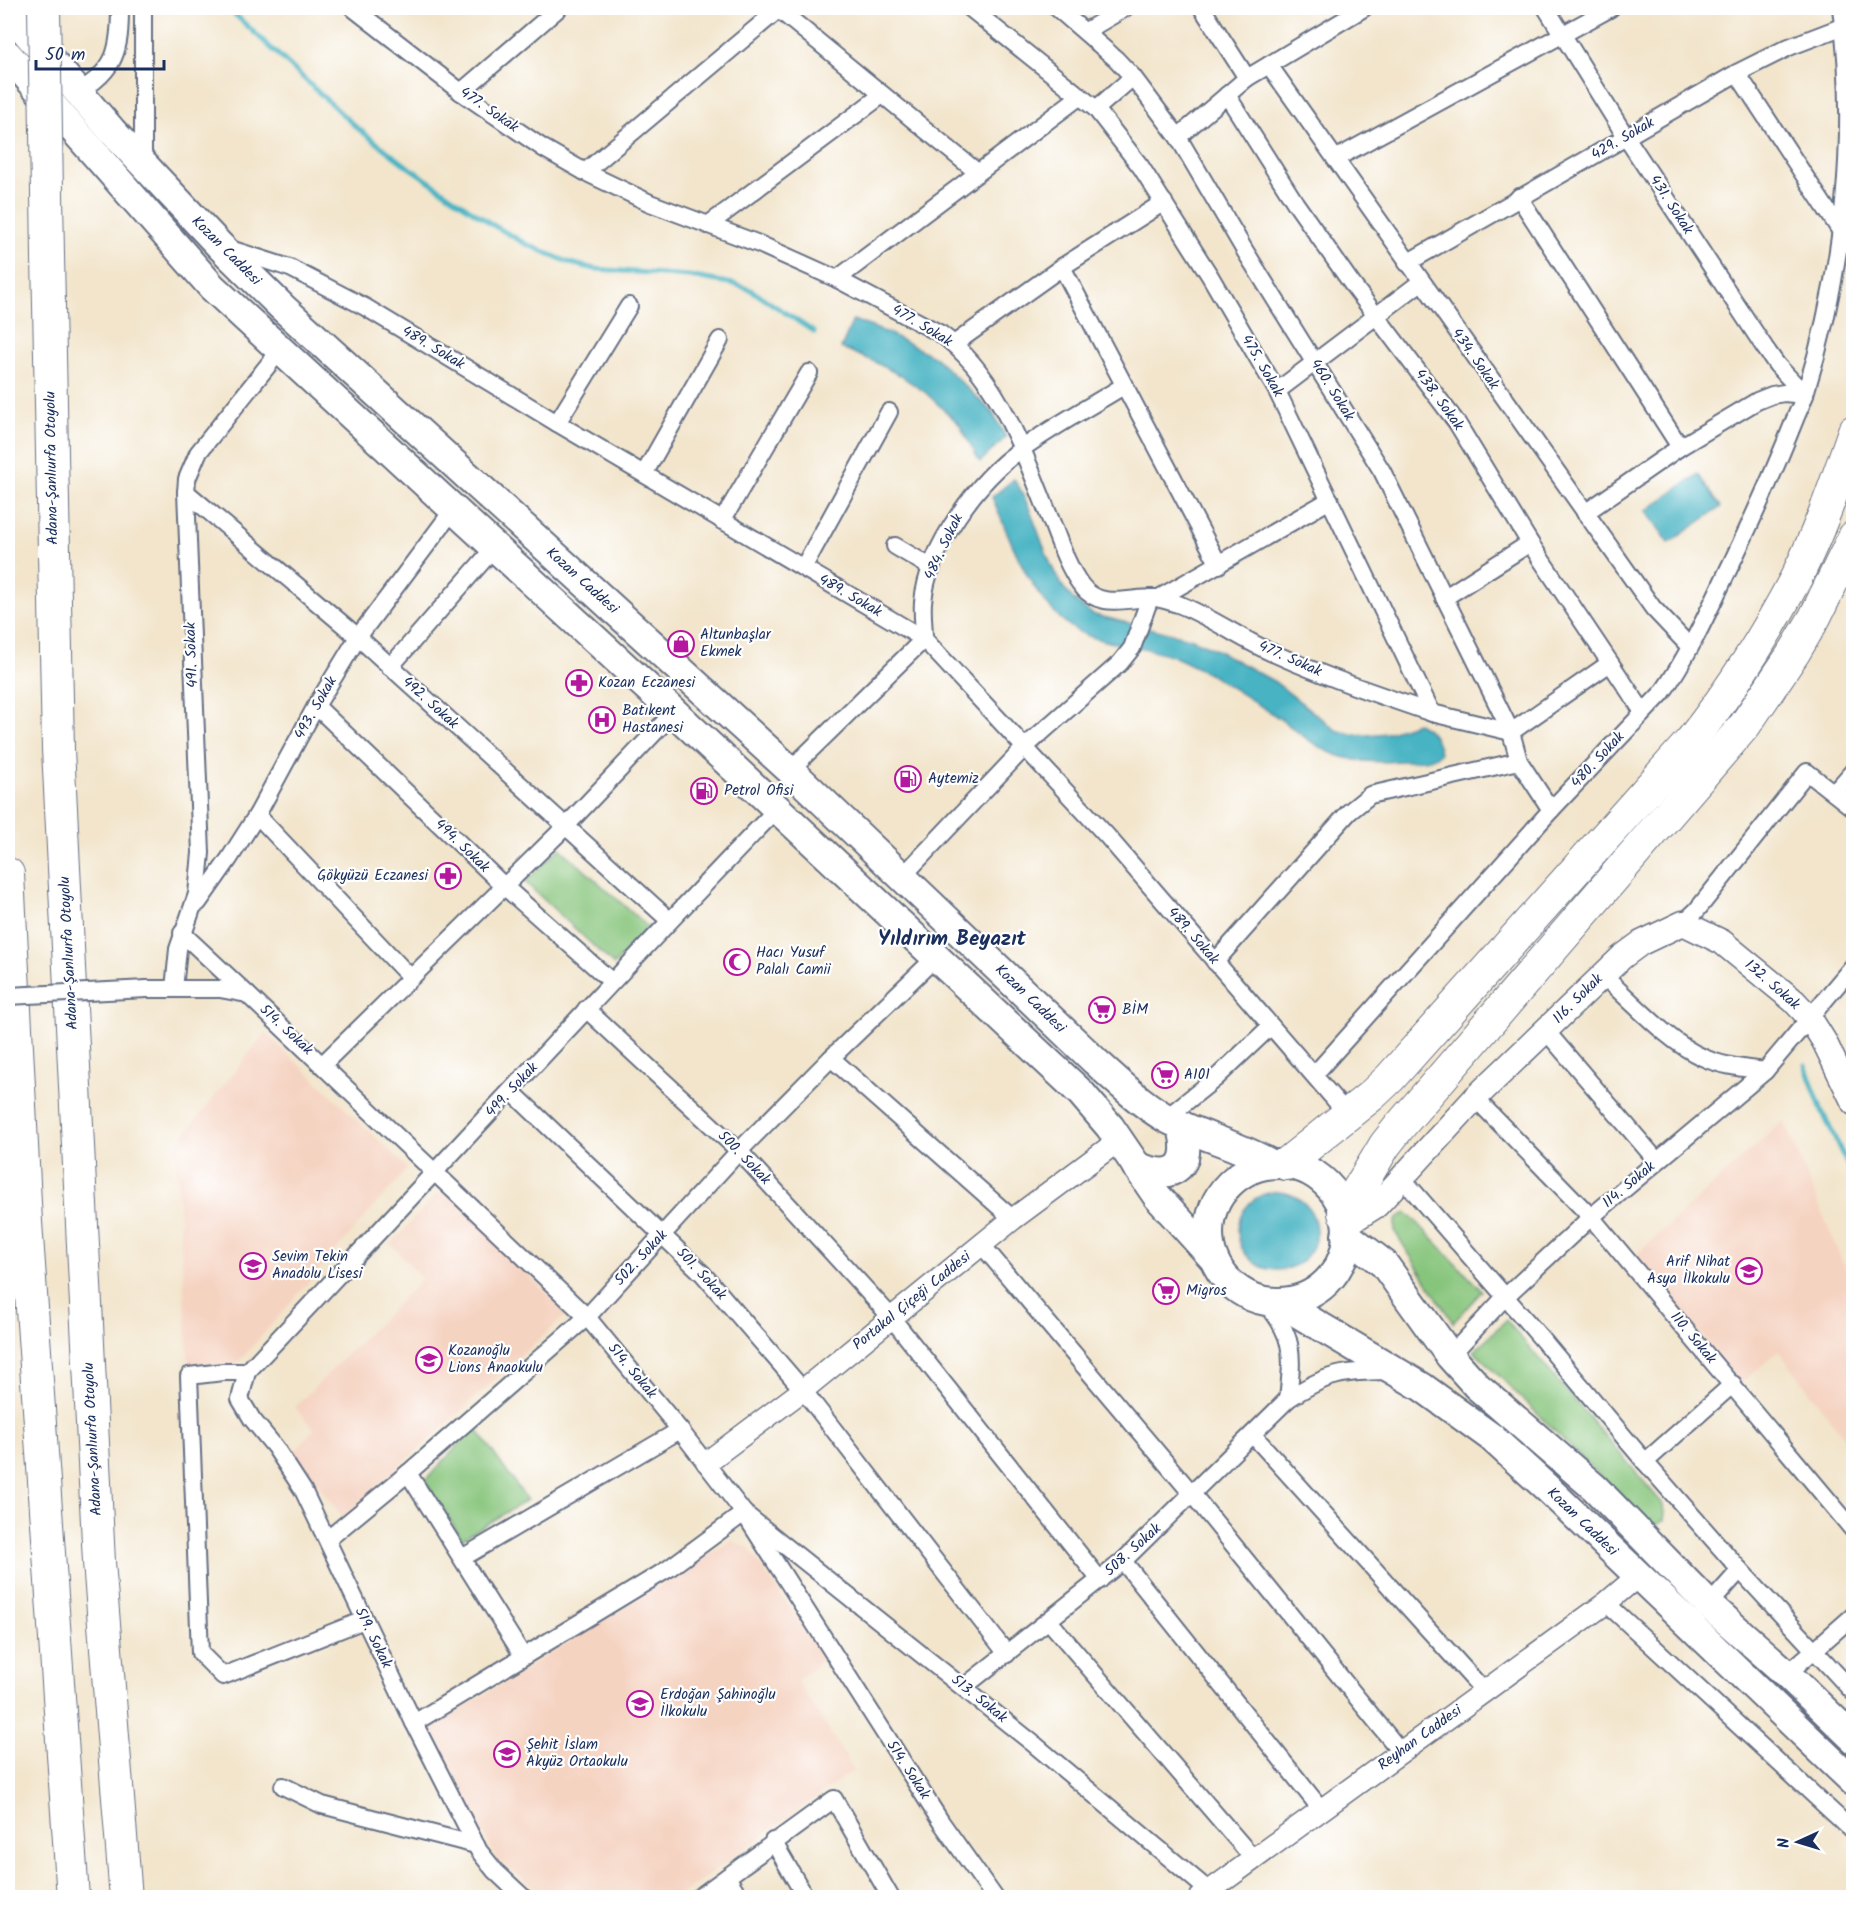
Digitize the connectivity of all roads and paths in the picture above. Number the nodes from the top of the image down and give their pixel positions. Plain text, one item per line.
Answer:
1 (44, 8) edge
2 (120, 8) edge
3 (143, 8) edge
4 (559, 8) edge
5 (778, 8) edge
6 (970, 8) edge
7 (1057, 8) edge
8 (1125, 8) edge
9 (1202, 8) edge
10 (1364, 8) edge
11 (1546, 8) edge
12 (1611, 8) edge
13 (1841, 8) edge
14 (364, 10) edge
15 (8, 11) edge
16 (1844, 26) junction
17 (1086, 31) junction
18 (1563, 34) junction
19 (8, 55) edge
20 (1269, 65) junction
21 (1737, 72) junction
22 (1133, 77) junction
23 (1247, 78) junction
24 (78, 92) junction
25 (461, 92) junction
26 (882, 95) junction
27 (1227, 95) junction
28 (1079, 96) junction
29 (1096, 109) junction
30 (1178, 137) junction
31 (1626, 137) junction
32 (1335, 159) junction
33 (143, 165) junction
34 (585, 171) junction
35 (977, 172) junction
36 (1519, 197) junction
37 (1164, 202) junction
38 (708, 225) junction
39 (1840, 230) junction
40 (220, 246) junction
41 (1407, 263) junction
42 (1062, 267) junction
43 (837, 279) junction
44 (1421, 282) junction
45 (628, 306) dead end
46 (1376, 316) junction
47 (720, 340) dead end
48 (954, 344) junction
49 (281, 349) junction
50 (1314, 362) junction
51 (809, 373) dead end
52 (1125, 385) junction
53 (1277, 391) junction
54 (1805, 395) junction
55 (889, 412) dead end
56 (557, 423) junction
57 (1854, 431) edge
58 (1680, 447) junction
59 (1021, 449) junction
60 (644, 474) junction
61 (186, 492) junction
62 (1330, 500) junction
63 (453, 510) junction
64 (1585, 513) junction
65 (722, 521) junction
66 (1854, 537) edge
67 (1530, 543) junction
68 (895, 546) dead end
69 (494, 548) junction
70 (1219, 565) junction
71 (803, 568) junction
72 (932, 568) junction
73 (1155, 598) junction
74 (1444, 598) junction
75 (358, 637) junction
76 (924, 639) junction
77 (1690, 647) junction
78 (1610, 663) junction
79 (390, 667) junction
80 (316, 706) junction
81 (674, 712) junction
82 (1643, 712) junction
83 (1432, 713) junction
84 (1511, 732) junction
85 (1026, 747) junction
86 (1519, 761) junction
87 (790, 770) junction
88 (1854, 770) edge
89 (1834, 793) junction
90 (777, 809) junction
91 (1854, 809) edge
92 (1551, 810) junction
93 (257, 815) junction
94 (565, 827) junction
95 (8, 874) edge
96 (902, 877) junction
97 (504, 887) junction
98 (190, 914) junction
99 (669, 920) junction
100 (1683, 923) junction
101 (182, 933) junction
102 (936, 957) junction
103 (1215, 962) junction
104 (1854, 964) edge
105 (1602, 975) junction
106 (411, 977) junction
107 (610, 981) junction
108 (174, 989) junction
109 (247, 994) junction
110 (8, 996) edge
111 (586, 1009) junction
112 (1809, 1017) junction
113 (1271, 1026) junction
114 (1546, 1031) junction
115 (831, 1058) junction
116 (322, 1064) junction
117 (1764, 1071) junction
118 (1314, 1075) junction
119 (511, 1091) junction
120 (1475, 1098) junction
121 (1854, 1103) edge
122 (1348, 1115) junction
123 (1174, 1121) junction
124 (1118, 1141) junction
125 (739, 1151) junction
126 (1657, 1161) junction
127 (1278, 1164) junction
128 (1136, 1166) junction
129 (436, 1172) junction
130 (1402, 1178) junction
131 (1591, 1217) junction
132 (1013, 1219) junction
133 (1345, 1224) junction
134 (663, 1234) junction
135 (981, 1244) junction
136 (1213, 1258) junction
137 (1505, 1297) junction
138 (1271, 1301) junction
139 (587, 1317) junction
140 (891, 1317) junction
141 (1450, 1356) junction
142 (1396, 1371) junction
143 (247, 1372) junction
144 (1733, 1384) junction
145 (803, 1390) junction
146 (1288, 1399) junction
147 (680, 1430) junction
148 (1253, 1435) junction
149 (707, 1462) junction
150 (1644, 1462) junction
151 (408, 1473) junction
152 (1192, 1495) junction
153 (744, 1513) junction
154 (1854, 1531) edge
155 (328, 1539) junction
156 (462, 1558) junction
157 (1123, 1561) junction
158 (1740, 1570) junction
159 (1638, 1576) junction
160 (1100, 1580) junction
161 (1606, 1603) junction
162 (1710, 1605) junction
163 (1854, 1615) edge
164 (364, 1620) junction
165 (1049, 1621) junction
166 (1813, 1649) junction
167 (1007, 1654) junction
168 (524, 1656) junction
169 (1787, 1674) junction
170 (964, 1687) junction
171 (1484, 1691) junction
172 (1854, 1693) edge
173 (414, 1723) junction
174 (1854, 1739) edge
175 (1401, 1752) junction
176 (1854, 1782) edge
177 (283, 1786) dead end
178 (1321, 1809) junction
179 (1854, 1832) edge
180 (773, 1841) junction
181 (476, 1845) junction
182 (1253, 1858) junction
183 (727, 1876) junction
184 (1204, 1894) edge
185 (73, 1898) edge
186 (126, 1898) edge
187 (524, 1898) edge
188 (698, 1898) edge
189 (740, 1898) edge
190 (806, 1898) edge
191 (891, 1898) edge
192 (995, 1898) edge

1 - 186 highway, Adana-Şanlıurfa Otoyolu, bridge
2 - 24 street
3 - 33 street
4 - 25 street
5 - 26 street
5 - 34 street
6 - 28 street, 475. Sokak
7 - 17 street, 460. Sokak
8 - 17 street
9 - 23 street
10 - 20 street
11 - 18 street, 431. Sokak
12 - 18 street
13 - 16 street, 480. Sokak
14 - 25 street, 477. Sokak
15 - 24 highway, Kozan Caddesi
16 - 21 street, 429. Sokak
16 - 39 street, 480. Sokak
17 - 22 street, 460. Sokak
18 - 31 street, 431. Sokak
18 - 32 street
19 - 49 highway, Kozan Caddesi
20 - 23 street
20 - 32 street, 434. Sokak
21 - 31 street, 429. Sokak
21 - 39 street
22 - 29 street
22 - 30 street, 460. Sokak
23 - 27 street
24 - 33 highway, Kozan Caddesi
25 - 34 street, 477. Sokak
26 - 35 street
26 - 38 street
27 - 30 street
27 - 46 street, 438. Sokak
28 - 29 street, 475. Sokak
28 - 35 street
29 - 37 street, 475. Sokak
30 - 50 street, 460. Sokak
31 - 36 street, 429. Sokak
31 - 54 street, 431. Sokak
32 - 41 street, 434. Sokak
33 - 40 highway, Kozan Caddesi
34 - 38 street, 477. Sokak
35 - 43 street
36 - 41 street, 429. Sokak
36 - 58 street
37 - 42 street
37 - 53 street, 475. Sokak
38 - 43 street, 477. Sokak
39 - 54 street, 480. Sokak
40 - 56 street, 489. Sokak
40 - 87 highway, Kozan Caddesi
41 - 44 street, 434. Sokak
42 - 48 street
42 - 52 street
43 - 48 street, 477. Sokak
44 - 46 street
44 - 64 street, 434. Sokak
45 - 56 street
46 - 50 street
46 - 67 street, 438. Sokak
47 - 60 street
48 - 59 street, 477. Sokak
49 - 61 street, 491. Sokak
49 - 63 highway, Kozan Caddesi
50 - 53 street
50 - 74 street, 460. Sokak
51 - 65 street
52 - 59 street, 484. Sokak
52 - 70 street
53 - 62 street, 475. Sokak
54 - 58 street
54 - 77 street, 480. Sokak
55 - 71 street
56 - 60 street, 489. Sokak
57 - 122 highway
58 - 64 street
59 - 72 street, 484. Sokak
59 - 73 street, 477. Sokak
60 - 65 street, 489. Sokak
61 - 75 street, 492. Sokak
61 - 98 street, 491. Sokak
62 - 70 street
62 - 83 street, 475. Sokak
63 - 69 highway, Kozan Caddesi
63 - 75 street, 493. Sokak
64 - 77 street, 434. Sokak
65 - 71 street, 489. Sokak
66 - 133 highway
67 - 74 street
67 - 78 street, 438. Sokak
68 - 72 street
69 - 79 street
69 - 81 highway, Kozan Caddesi
70 - 73 street
71 - 76 street, 489. Sokak
72 - 76 street, 484. Sokak
73 - 83 street, 477. Sokak
73 - 85 street
74 - 84 street, 460. Sokak
75 - 79 street, 492. Sokak
75 - 80 street, 493. Sokak
76 - 85 street, 489. Sokak
76 - 87 street
77 - 82 street, 480. Sokak
78 - 82 street, 438. Sokak
78 - 84 street
79 - 94 street, 492. Sokak
80 - 93 street, 493. Sokak
80 - 97 street, 494. Sokak
81 - 90 highway, Kozan Caddesi
81 - 94 street
82 - 92 street, 480. Sokak
83 - 84 street
84 - 86 street, 460. Sokak
85 - 96 street
85 - 103 street, 489. Sokak
86 - 92 street, 460. Sokak
86 - 103 street
87 - 96 highway, Kozan Caddesi
88 - 89 street
89 - 91 street
89 - 100 street, 116. Sokak
90 - 99 street, 499. Sokak
90 - 102 highway, Kozan Caddesi
92 - 118 street, 480. Sokak
93 - 98 street, 493. Sokak
93 - 106 street
94 - 97 street
94 - 99 street, 492. Sokak
95 - 185 highway
96 - 123 highway, Kozan Caddesi
97 - 106 street
97 - 107 street, 494. Sokak
98 - 101 street, 491. Sokak
99 - 107 street, 499. Sokak
100 - 105 main road, 116. Sokak
100 - 112 main road, 132. Sokak
101 - 108 street, 491. Sokak
101 - 109 street
102 - 115 street, 502. Sokak
102 - 124 highway, Kozan Caddesi
103 - 113 street, 489. Sokak
104 - 112 street, 114. Sokak
105 - 114 main road, 116. Sokak
105 - 117 street
106 - 116 street
107 - 111 street, 499. Sokak
108 - 109 street, 514. Sokak
108 - 110 street, 514. Sokak, bridge
109 - 116 street, 514. Sokak
111 - 119 street, 499. Sokak
111 - 125 street, 500. Sokak
112 - 117 street, 114. Sokak
112 - 121 main road, 132. Sokak
113 - 118 street, 489. Sokak
113 - 123 street
114 - 120 main road, 116. Sokak
114 - 126 street
115 - 125 street, 502. Sokak
115 - 132 street
116 - 129 street, 514. Sokak
117 - 126 street, 114. Sokak
118 - 122 street, 489. Sokak
119 - 129 street, 499. Sokak
119 - 134 street, 501. Sokak
120 - 130 main road, 116. Sokak
120 - 131 street, 110. Sokak
122 - 127 highway
123 - 127 highway, Kozan Caddesi
123 - 128 highway
124 - 128 highway, Kozan Caddesi
124 - 132 street, Portakal Çiçeği Caddesi
125 - 134 street, 502. Sokak
125 - 140 street, 500. Sokak
126 - 131 street, 114. Sokak
127 - 133 highway
127 - 136 highway
128 - 136 highway, Kozan Caddesi
129 - 139 street, 514. Sokak
129 - 143 street, 499. Sokak
130 - 133 main road, 116. Sokak
130 - 137 street
131 - 137 street, 114. Sokak
131 - 144 street, 110. Sokak
132 - 135 street, Portakal Çiçeği Caddesi
133 - 138 highway
133 - 141 highway
134 - 139 street, 502. Sokak
134 - 145 street, 501. Sokak
135 - 140 street, Portakal Çiçeği Caddesi
135 - 152 street
136 - 138 highway
137 - 141 street, 114. Sokak
137 - 150 street
138 - 142 highway, Kozan Caddesi
138 - 146 street
139 - 147 street, 514. Sokak
139 - 151 street, 502. Sokak
140 - 145 street, Portakal Çiçeği Caddesi
140 - 160 street, 500. Sokak
141 - 162 highway
142 - 146 street, 508. Sokak
142 - 159 highway, Kozan Caddesi
143 - 155 street, 519. Sokak
143 - 164 street
144 - 150 street
144 - 154 street, 110. Sokak
145 - 149 street, Portakal Çiçeği Caddesi
145 - 167 street, 501. Sokak
146 - 148 street, 508. Sokak
147 - 149 street, 514. Sokak
147 - 156 street
148 - 152 street, 508. Sokak
148 - 171 street
149 - 153 street, 514. Sokak
150 - 158 street
151 - 155 street, 502. Sokak
151 - 156 street
152 - 157 street, 508. Sokak
152 - 175 street
153 - 168 street
153 - 170 street, 513. Sokak
153 - 192 street, 514. Sokak
155 - 164 street, 519. Sokak
156 - 168 street
157 - 160 street, 508. Sokak
157 - 178 street
158 - 162 street
158 - 166 street
159 - 161 street, Reyhan Caddesi
159 - 176 highway, Kozan Caddesi
160 - 165 street, 508. Sokak
161 - 171 street, Reyhan Caddesi
161 - 179 street
162 - 169 highway
163 - 166 street
164 - 173 street, 519. Sokak
165 - 167 street, 508. Sokak
165 - 182 street
166 - 169 street
166 - 172 street
167 - 170 street, 508. Sokak
168 - 173 street
169 - 174 highway
170 - 184 street, 513. Sokak
171 - 175 street, Reyhan Caddesi
173 - 181 street, 519. Sokak
175 - 178 street, Reyhan Caddesi
177 - 181 street
178 - 182 street, Reyhan Caddesi
180 - 183 street
180 - 190 street
180 - 191 street
181 - 187 street, 519. Sokak
182 - 184 street, Reyhan Caddesi
183 - 188 street
183 - 189 street

